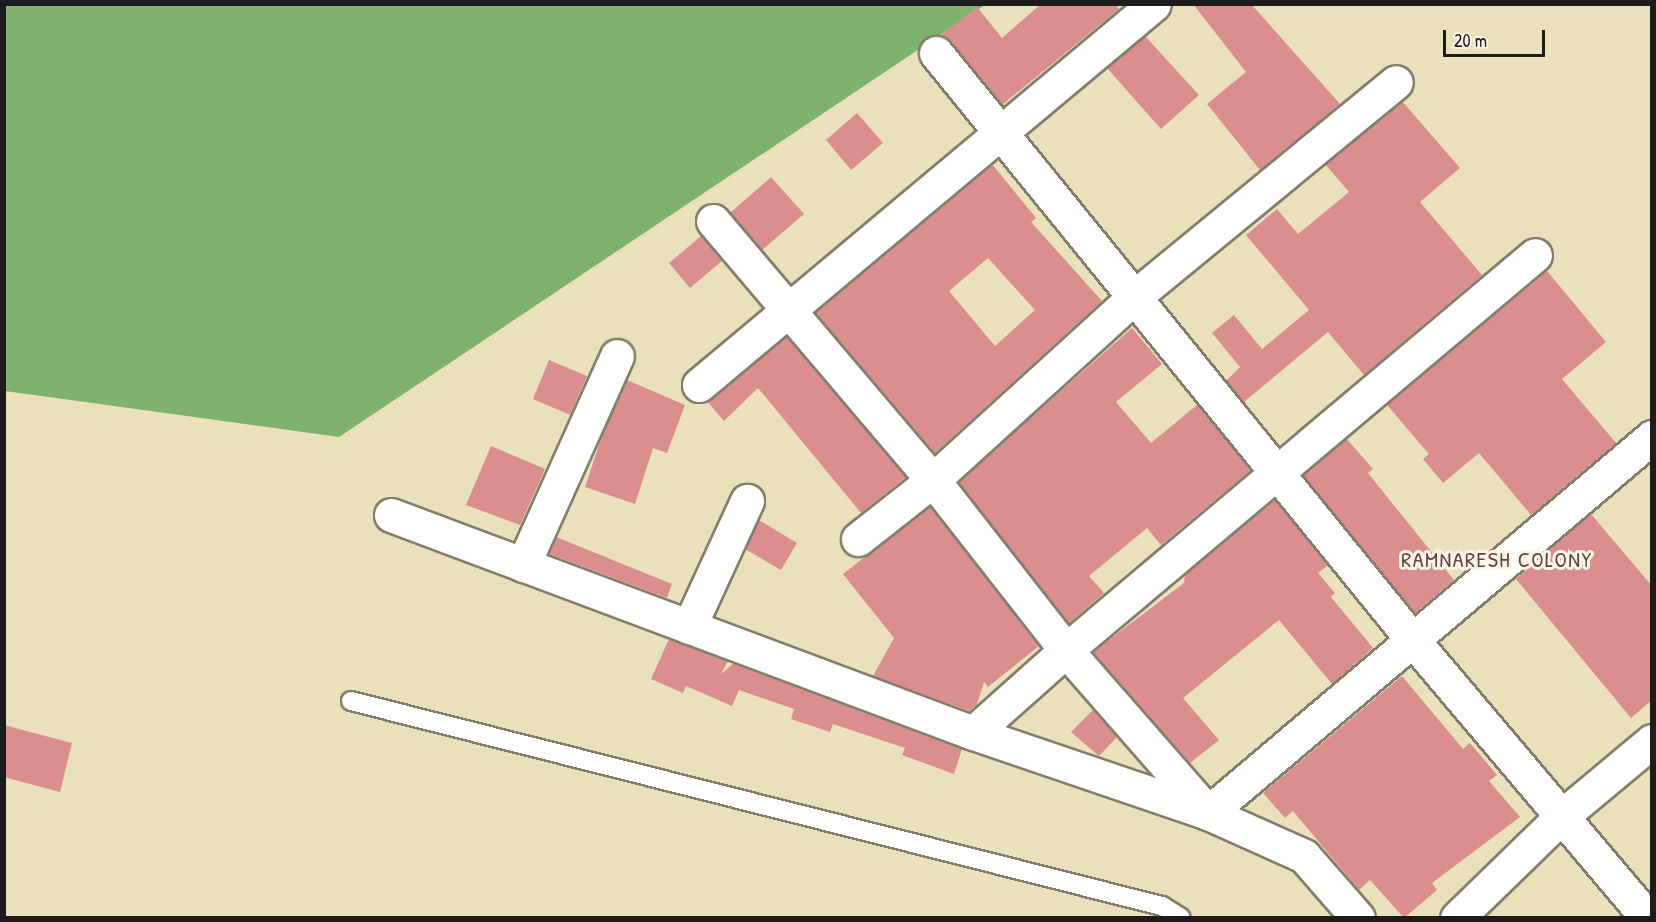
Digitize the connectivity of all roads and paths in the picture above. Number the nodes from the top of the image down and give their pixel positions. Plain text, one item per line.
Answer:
1 (1154, 4) edge
2 (936, 53) dead end
3 (1396, 82) dead end
4 (1000, 131) junction
5 (713, 221) dead end
6 (1535, 255) dead end
7 (1134, 298) junction
8 (786, 309) junction
9 (617, 356) dead end
10 (699, 385) dead end
11 (1652, 437) edge
12 (1278, 470) junction
13 (933, 480) junction
14 (747, 501) dead end
15 (391, 515) dead end
16 (858, 539) dead end
17 (523, 565) junction
18 (689, 627) junction
19 (1411, 639) junction
20 (1066, 650) junction
21 (351, 701) dead end
22 (973, 733) junction
23 (1652, 741) edge
24 (1208, 813) junction
25 (1562, 816) junction
26 (1181, 918) edge
27 (1358, 918) edge
28 (1457, 918) edge
29 (1648, 918) edge

1 - 4 street
2 - 4 street
3 - 7 street
4 - 7 street
4 - 8 street
5 - 8 street
6 - 12 street
7 - 12 street
7 - 13 street
8 - 10 street
8 - 13 street
9 - 17 street
11 - 19 street
12 - 19 street
12 - 20 street
13 - 16 street
13 - 20 street
14 - 18 street
15 - 17 street
17 - 18 street
18 - 22 street
19 - 24 street
19 - 25 street
20 - 22 street
20 - 24 street
21 - 26 lane
22 - 24 street
23 - 25 street
24 - 27 street
25 - 28 street
25 - 29 street

